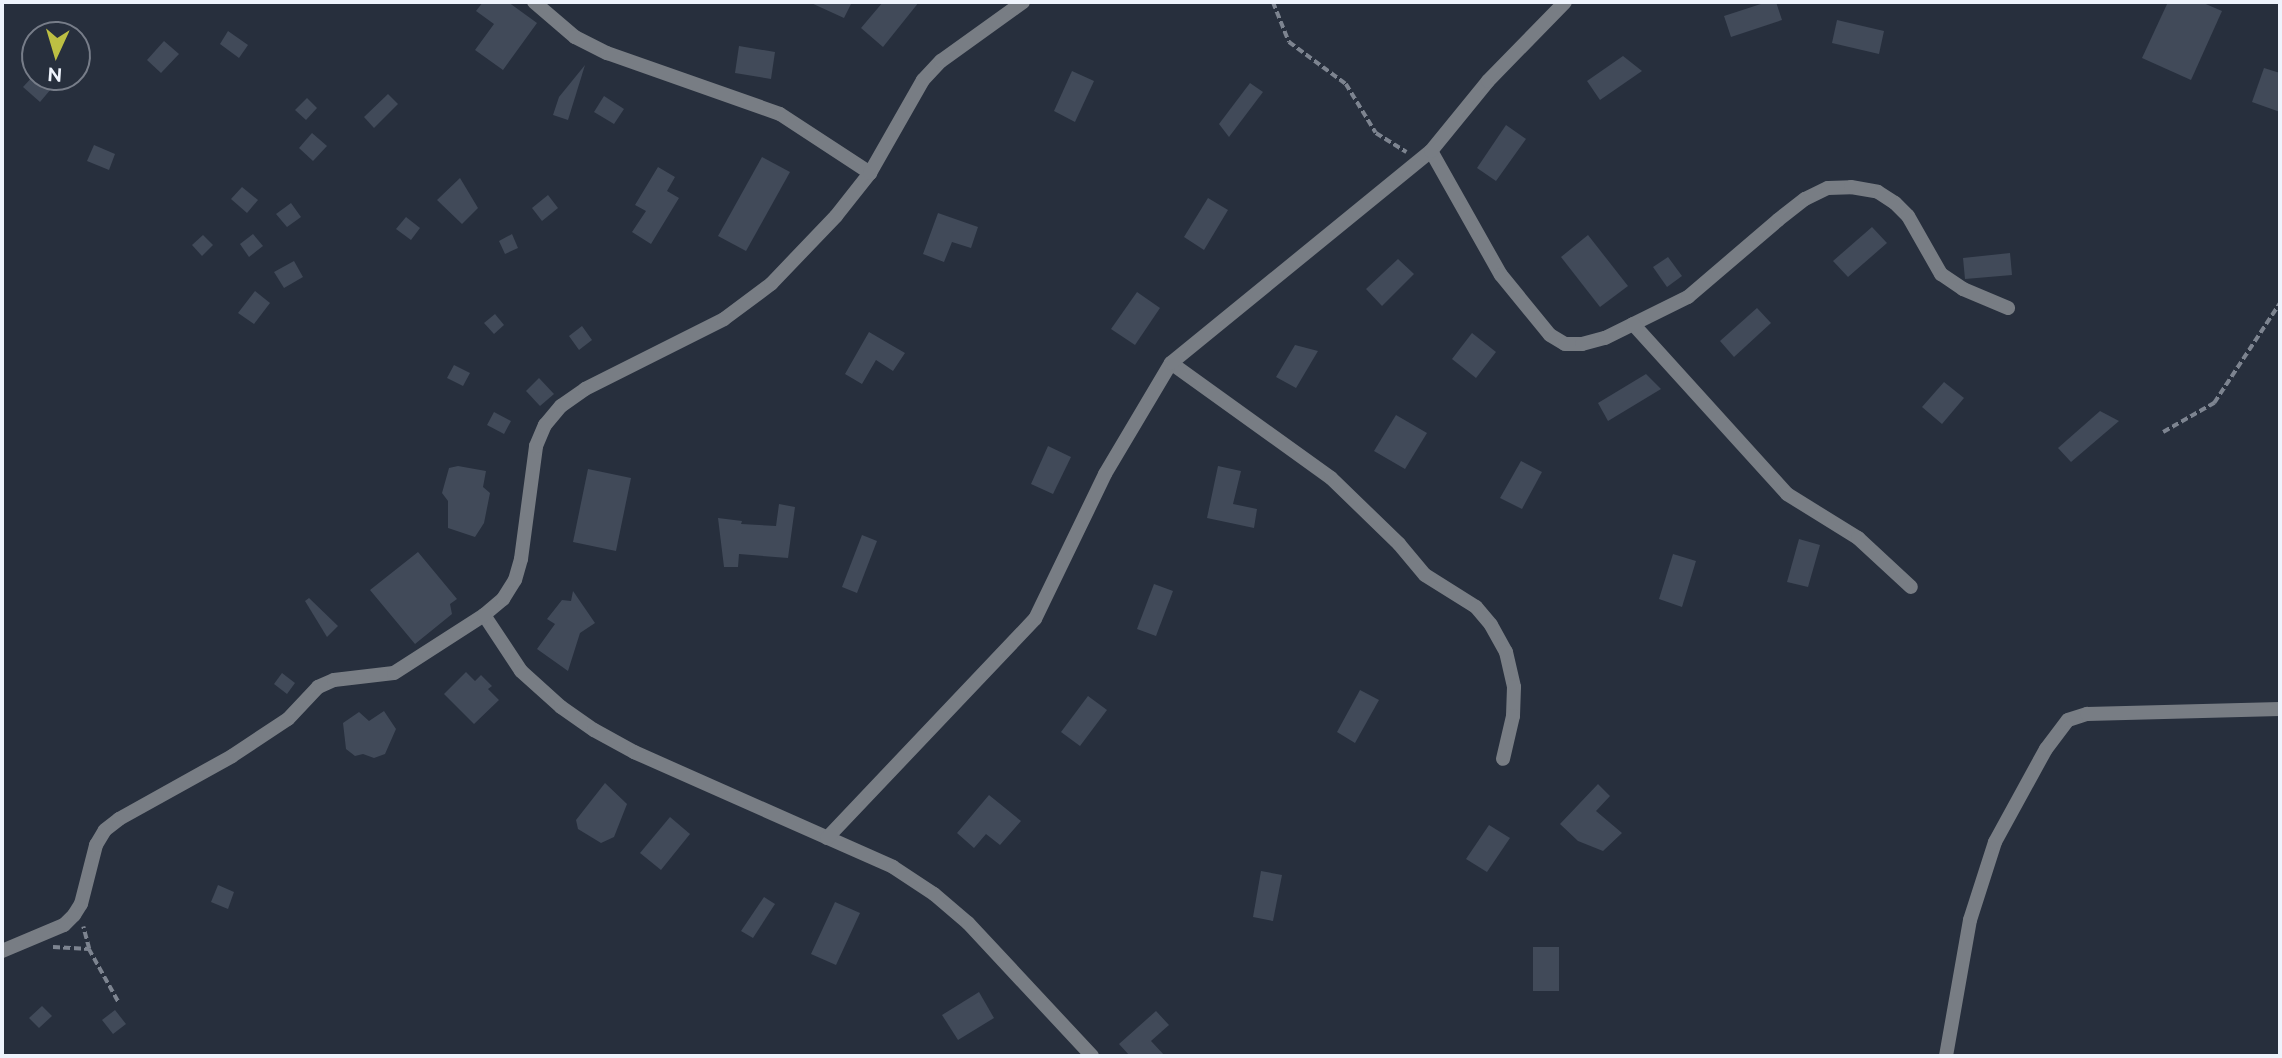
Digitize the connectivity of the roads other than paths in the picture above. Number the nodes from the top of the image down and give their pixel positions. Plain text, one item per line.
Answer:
1 (534, 2) edge
2 (1023, 2) edge
3 (1565, 2) edge
4 (1426, 156) junction
5 (870, 173) junction
6 (2008, 308) dead end
7 (1633, 324) junction
8 (1171, 363) junction
9 (1911, 587) dead end
10 (485, 615) junction
11 (2280, 709) edge
12 (1503, 759) dead end
13 (827, 838) junction
14 (2, 951) edge
15 (1092, 1056) edge
16 (1946, 1056) edge

1 - 5 street
2 - 5 street
3 - 4 street
4 - 7 street
4 - 8 street
5 - 10 street
6 - 7 street
7 - 9 street
8 - 12 street
8 - 13 street
10 - 13 street
10 - 14 street
11 - 16 street
13 - 15 street

